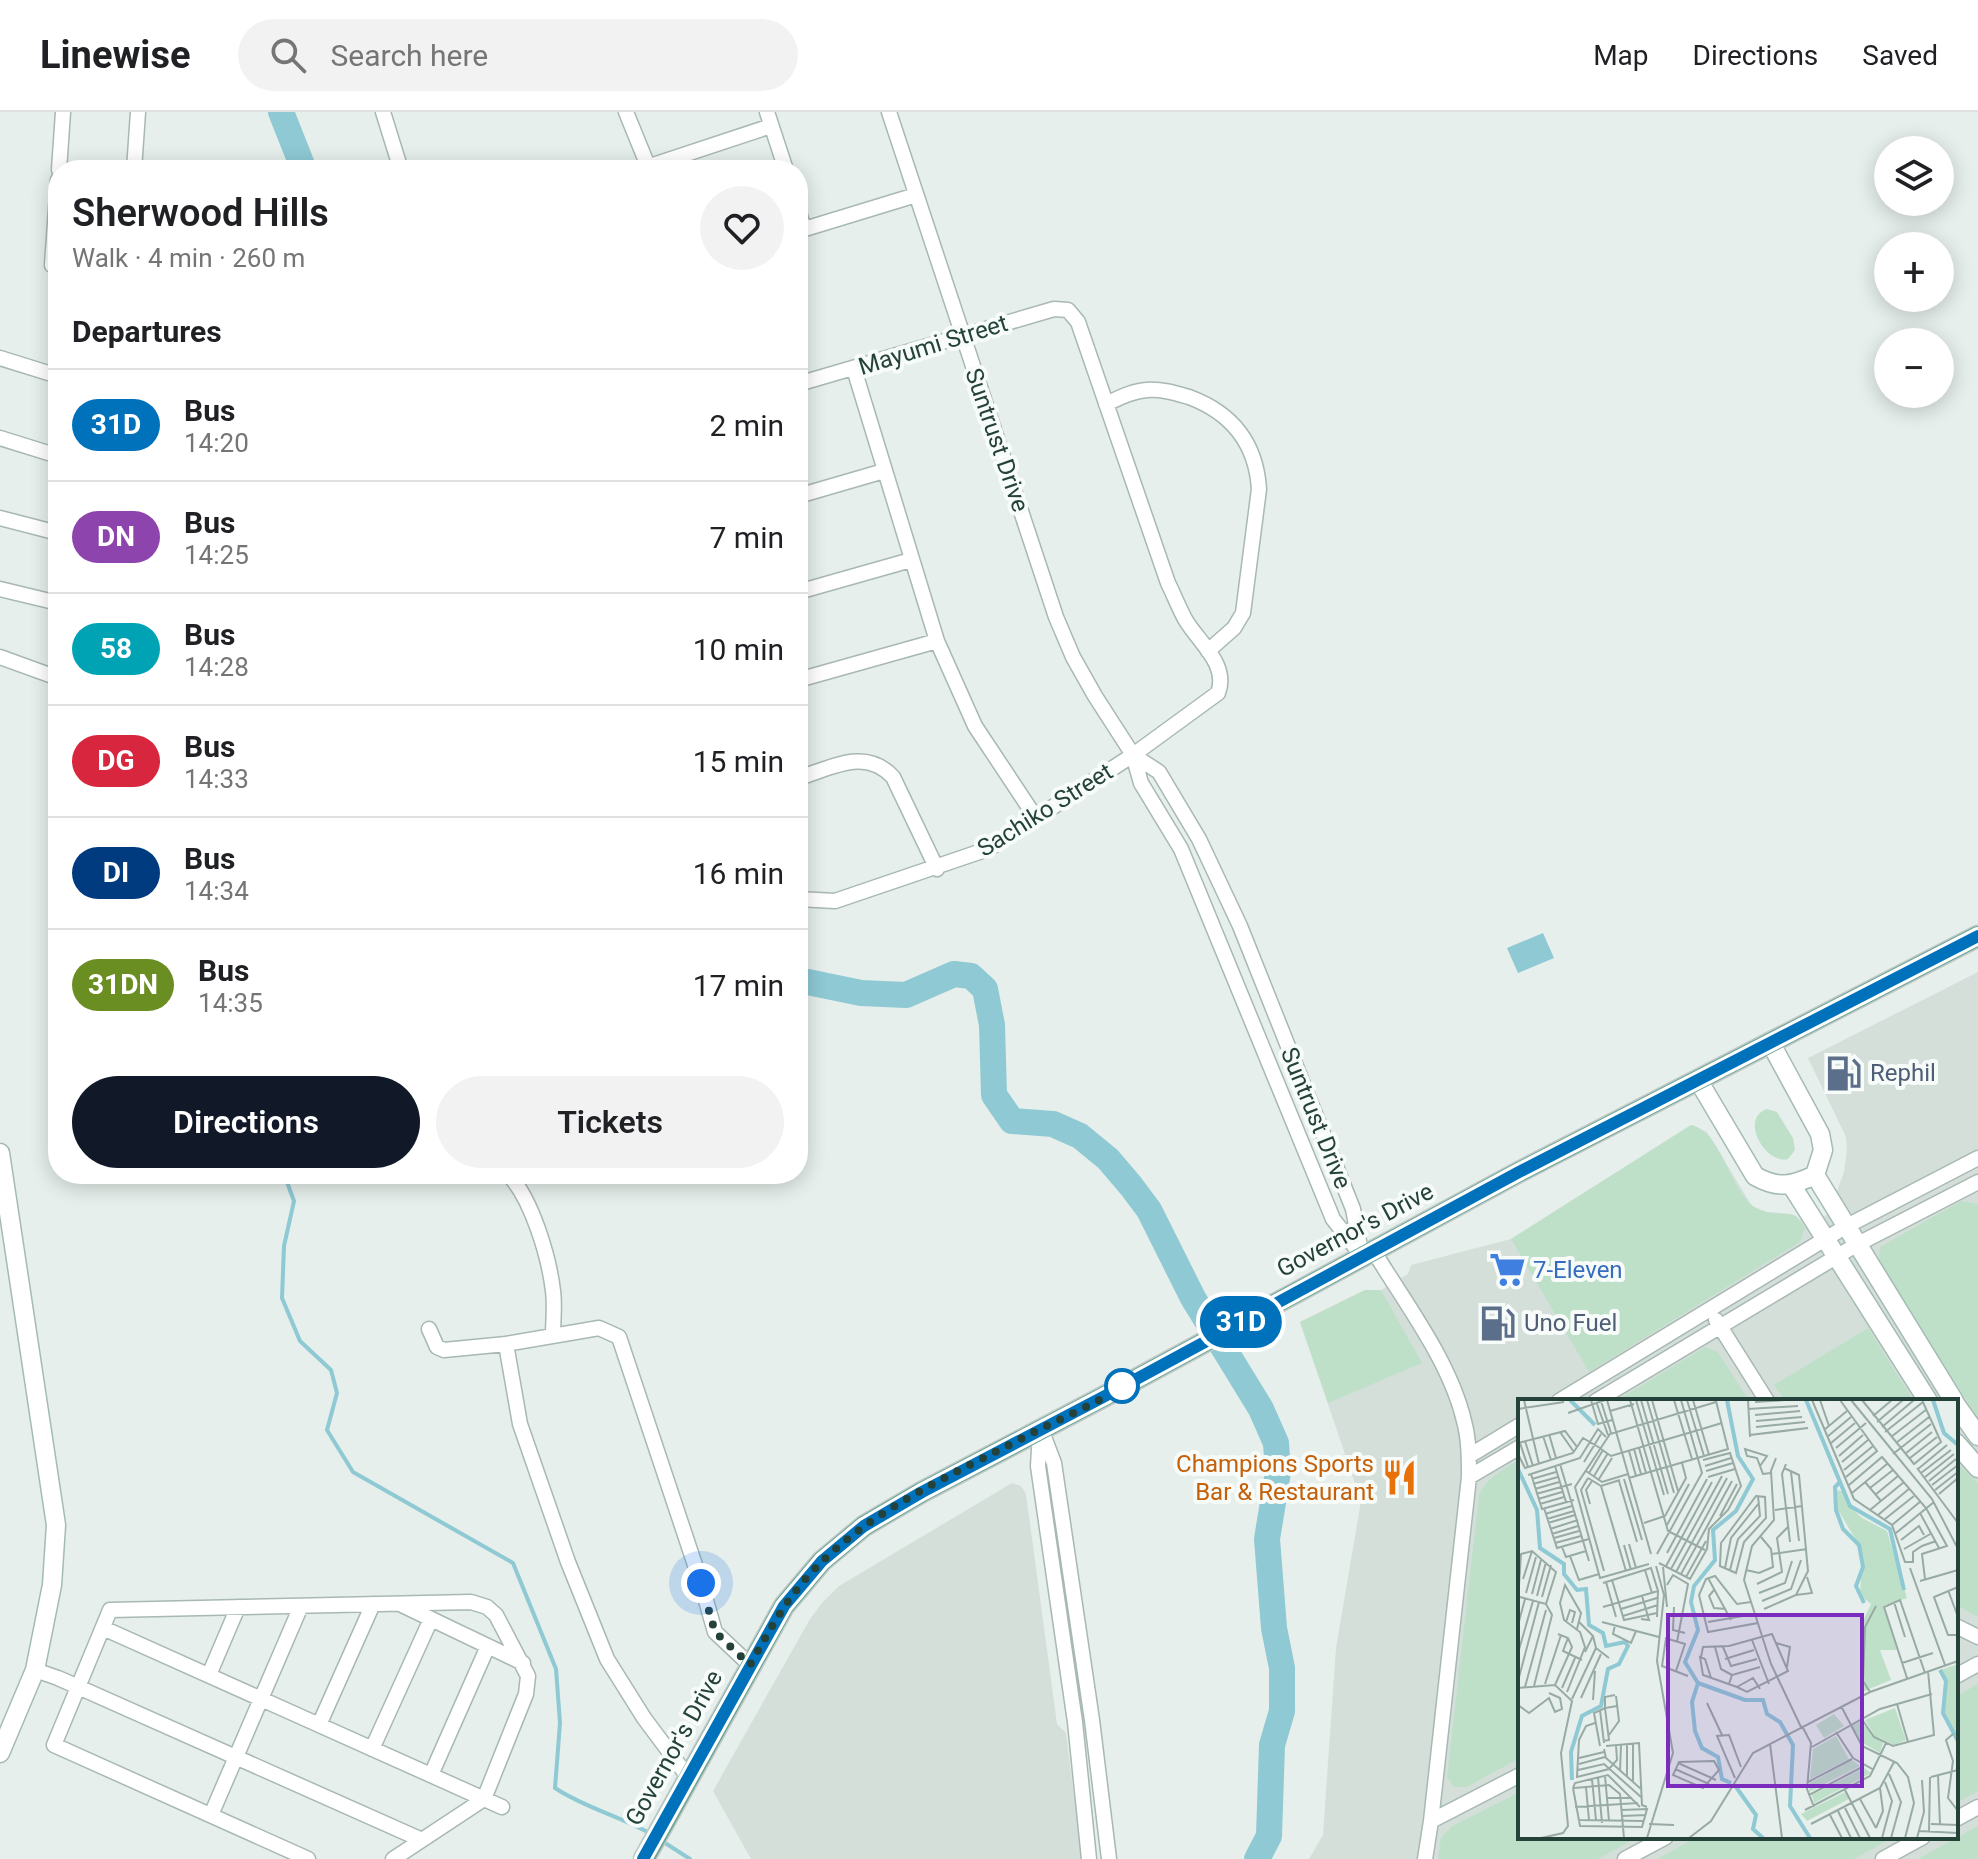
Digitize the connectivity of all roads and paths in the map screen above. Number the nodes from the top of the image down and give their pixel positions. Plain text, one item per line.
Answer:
1 (63, 112) edge
2 (138, 112) edge
3 (383, 112) edge
4 (626, 112) edge
5 (889, 112) edge
6 (769, 119) edge
7 (60, 160) edge
8 (135, 160) edge
9 (398, 160) edge
10 (641, 160) edge
11 (664, 160) edge
12 (783, 160) edge
13 (916, 195) junction
14 (808, 228) edge
15 (962, 337) junction
16 (0, 358) edge
17 (854, 369) junction
18 (48, 373) edge
19 (808, 381) edge
20 (1106, 404) junction
21 (0, 438) edge
22 (48, 453) edge
23 (884, 471) junction
24 (808, 493) edge
25 (0, 518) edge
26 (48, 530) edge
27 (911, 560) junction
28 (0, 589) edge
29 (808, 589) edge
30 (48, 601) edge
31 (937, 641) junction
32 (1208, 651) junction
33 (0, 657) edge
34 (48, 674) edge
35 (808, 677) edge
36 (1133, 755) junction
37 (808, 775) edge
38 (1036, 818) junction
39 (937, 869) junction
40 (808, 900) edge
41 (1978, 936) edge
42 (1770, 1042) junction
43 (1698, 1080) junction
44 (0, 1153) edge
45 (1976, 1162) edge
46 (1815, 1175) junction
47 (1978, 1182) edge
48 (517, 1184) edge
49 (1792, 1186) junction
50 (1845, 1227) junction
51 (1826, 1239) junction
52 (1856, 1245) junction
53 (1368, 1253) junction
54 (1837, 1258) junction
55 (1710, 1309) junction
56 (1720, 1326) junction
57 (429, 1329) dead end
58 (553, 1336) junction
59 (506, 1344) junction
60 (1562, 1399) edge
61 (1599, 1399) edge
62 (1766, 1399) edge
63 (1927, 1399) edge
64 (1952, 1399) edge
65 (1958, 1407) edge
66 (1518, 1426) edge
67 (1041, 1429) junction
68 (1978, 1436) edge
69 (1958, 1445) edge
70 (1518, 1448) edge
71 (1469, 1456) junction
72 (1978, 1468) edge
73 (1469, 1477) junction
74 (398, 1603) junction
75 (373, 1604) junction
76 (301, 1606) junction
77 (238, 1607) junction
78 (431, 1619) junction
79 (1958, 1627) edge
80 (103, 1628) junction
81 (1978, 1637) edge
82 (488, 1646) junction
83 (523, 1663) junction
84 (1978, 1664) edge
85 (750, 1665) junction
86 (35, 1670) junction
87 (209, 1675) junction
88 (1958, 1675) edge
89 (78, 1687) junction
90 (261, 1699) junction
91 (319, 1725) junction
92 (372, 1749) junction
93 (0, 1753) edge
94 (236, 1757) junction
95 (431, 1775) junction
96 (1518, 1776) edge
97 (684, 1785) junction
98 (484, 1799) junction
99 (502, 1807) dead end
100 (1978, 1807) edge
101 (211, 1815) junction
102 (1958, 1818) edge
103 (1431, 1821) junction
104 (1662, 1839) edge
105 (1919, 1839) edge
106 (422, 1840) junction
107 (308, 1859) edge
108 (393, 1859) edge
109 (644, 1859) edge
110 (1089, 1859) edge
111 (1109, 1859) edge
112 (1425, 1859) edge
113 (1625, 1859) edge
114 (1883, 1859) edge

1 - 7 street
2 - 8 street
3 - 9 street
4 - 10 street
5 - 13 street, Suntrust Drive
6 - 11 street
6 - 12 street
13 - 14 street
13 - 15 street, Suntrust Drive
15 - 17 street, Mayumi Street
15 - 20 street, Mayumi Street
15 - 36 street, Suntrust Drive
16 - 18 street
17 - 19 street, Mayumi Street
17 - 23 street
20 - 32 street
20 - 32 street
21 - 22 street
23 - 24 street
23 - 27 street
25 - 26 street
27 - 29 street
27 - 31 street
28 - 30 street
31 - 35 street
31 - 38 street
32 - 36 street, Sachiko Street
33 - 34 street
36 - 38 street, Sachiko Street
36 - 53 street, Suntrust Drive
36 - 53 street, Suntrust Drive
37 - 39 street
38 - 39 street, Sachiko Street
39 - 40 street, Sachiko Street
41 - 42 main road, Governor's Drive
42 - 43 main road, Governor's Drive
42 - 46 street
43 - 49 street
43 - 53 main road, Governor's Drive
44 - 86 street
45 - 50 street
46 - 49 street
46 - 50 street
47 - 52 street
48 - 58 street
49 - 51 street
50 - 51 street
50 - 52 street
51 - 54 street
51 - 55 street
52 - 54 street
52 - 64 street
53 - 67 main road, Governor's Drive
53 - 71 street
54 - 56 street
54 - 63 street
55 - 56 street
55 - 60 street
56 - 61 street
56 - 62 street
57 - 59 street
58 - 59 street
58 - 85 street
59 - 97 street
65 - 68 street
66 - 71 street
67 - 85 main road, Governor's Drive
67 - 110 street
67 - 111 street
69 - 72 street
70 - 73 street
71 - 73 street
73 - 103 street
74 - 75 street
74 - 78 street
74 - 83 street
75 - 76 street
75 - 91 street
76 - 77 street
76 - 90 street
77 - 80 street
77 - 87 street
78 - 82 street
78 - 92 street
79 - 81 street
80 - 87 street
80 - 89 street
82 - 83 street
82 - 95 street
83 - 98 street
84 - 88 street
85 - 97 main road, Governor's Drive
86 - 89 street
86 - 93 street
87 - 90 street
89 - 94 street
89 - 101 street
90 - 91 street
90 - 94 street
91 - 92 street
92 - 95 street
94 - 101 street
94 - 106 street
95 - 98 street
96 - 103 street
97 - 109 main road, Governor's Drive
98 - 99 street
98 - 106 street
100 - 102 street
101 - 107 street
103 - 112 street
104 - 113 street
105 - 114 street
106 - 108 street

